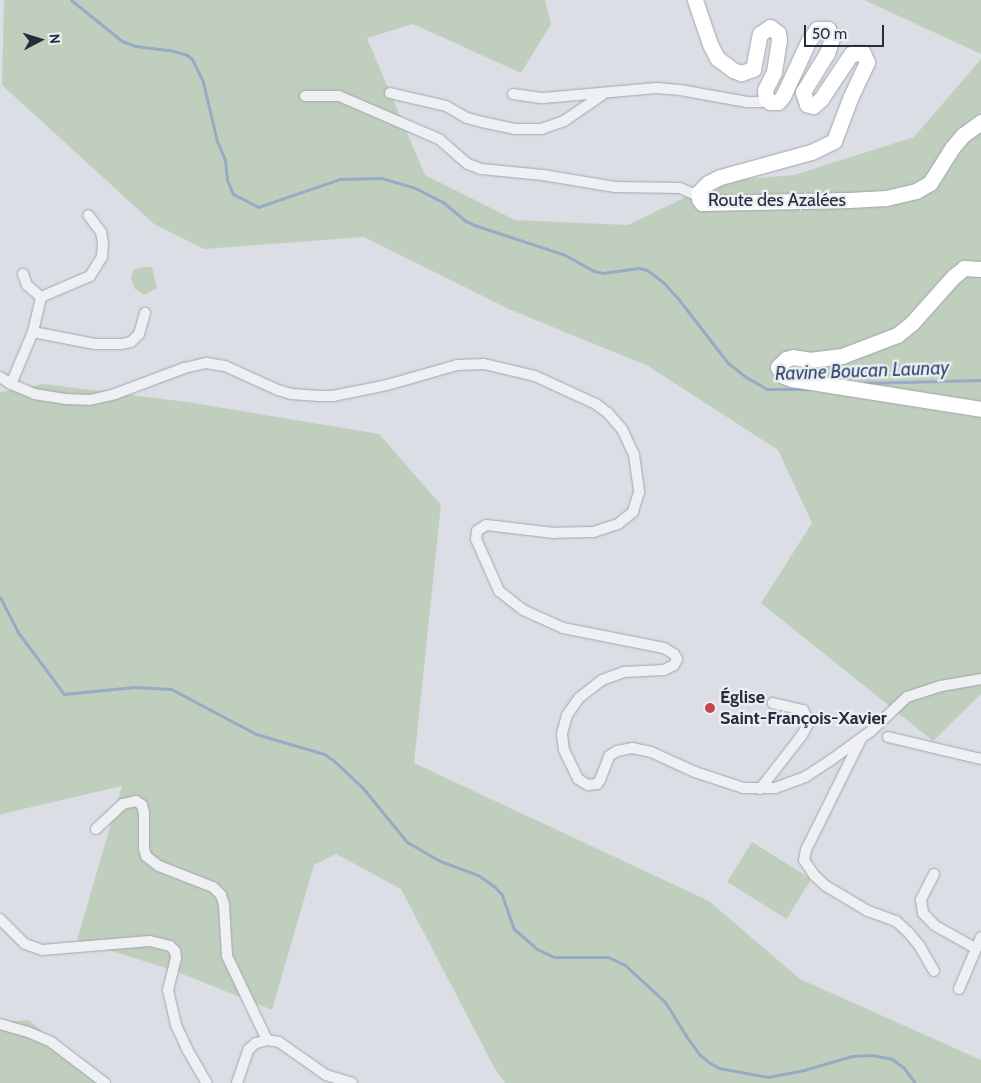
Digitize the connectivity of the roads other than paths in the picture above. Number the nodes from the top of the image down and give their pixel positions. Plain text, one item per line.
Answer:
1 (695, 0) edge
2 (607, 92) junction
3 (390, 93) dead end
4 (513, 94) dead end
5 (305, 96) dead end
6 (770, 102) junction
7 (981, 122) edge
8 (698, 196) junction
9 (88, 215) dead end
10 (981, 268) edge
11 (23, 274) dead end
12 (41, 297) junction
13 (145, 313) dead end
14 (33, 332) junction
15 (0, 377) edge
16 (11, 384) junction
17 (981, 409) edge
18 (981, 679) edge
19 (773, 703) dead end
20 (888, 737) dead end
21 (861, 738) junction
22 (981, 759) edge
23 (760, 789) junction
24 (96, 828) dead end
25 (934, 874) dead end
26 (0, 919) edge
27 (981, 937) edge
28 (975, 948) junction
29 (934, 971) dead end
30 (960, 988) dead end
31 (0, 1024) edge
32 (266, 1040) junction
33 (105, 1083) edge
34 (207, 1083) edge
35 (237, 1083) edge
36 (352, 1083) edge

1 - 6 main road
2 - 3 street
2 - 4 street
2 - 6 street
5 - 8 street
6 - 8 main road, Route des Azalées
7 - 8 main road, Route des Azalées
9 - 12 street
10 - 17 main road
11 - 12 street
12 - 14 street
13 - 14 street
14 - 16 street
15 - 16 street
16 - 23 street
18 - 21 street
19 - 23 street
20 - 22 street
21 - 23 street
21 - 29 street
24 - 32 street
25 - 28 street
26 - 34 street
27 - 28 street
28 - 30 street
31 - 33 street
32 - 35 street
32 - 36 street

